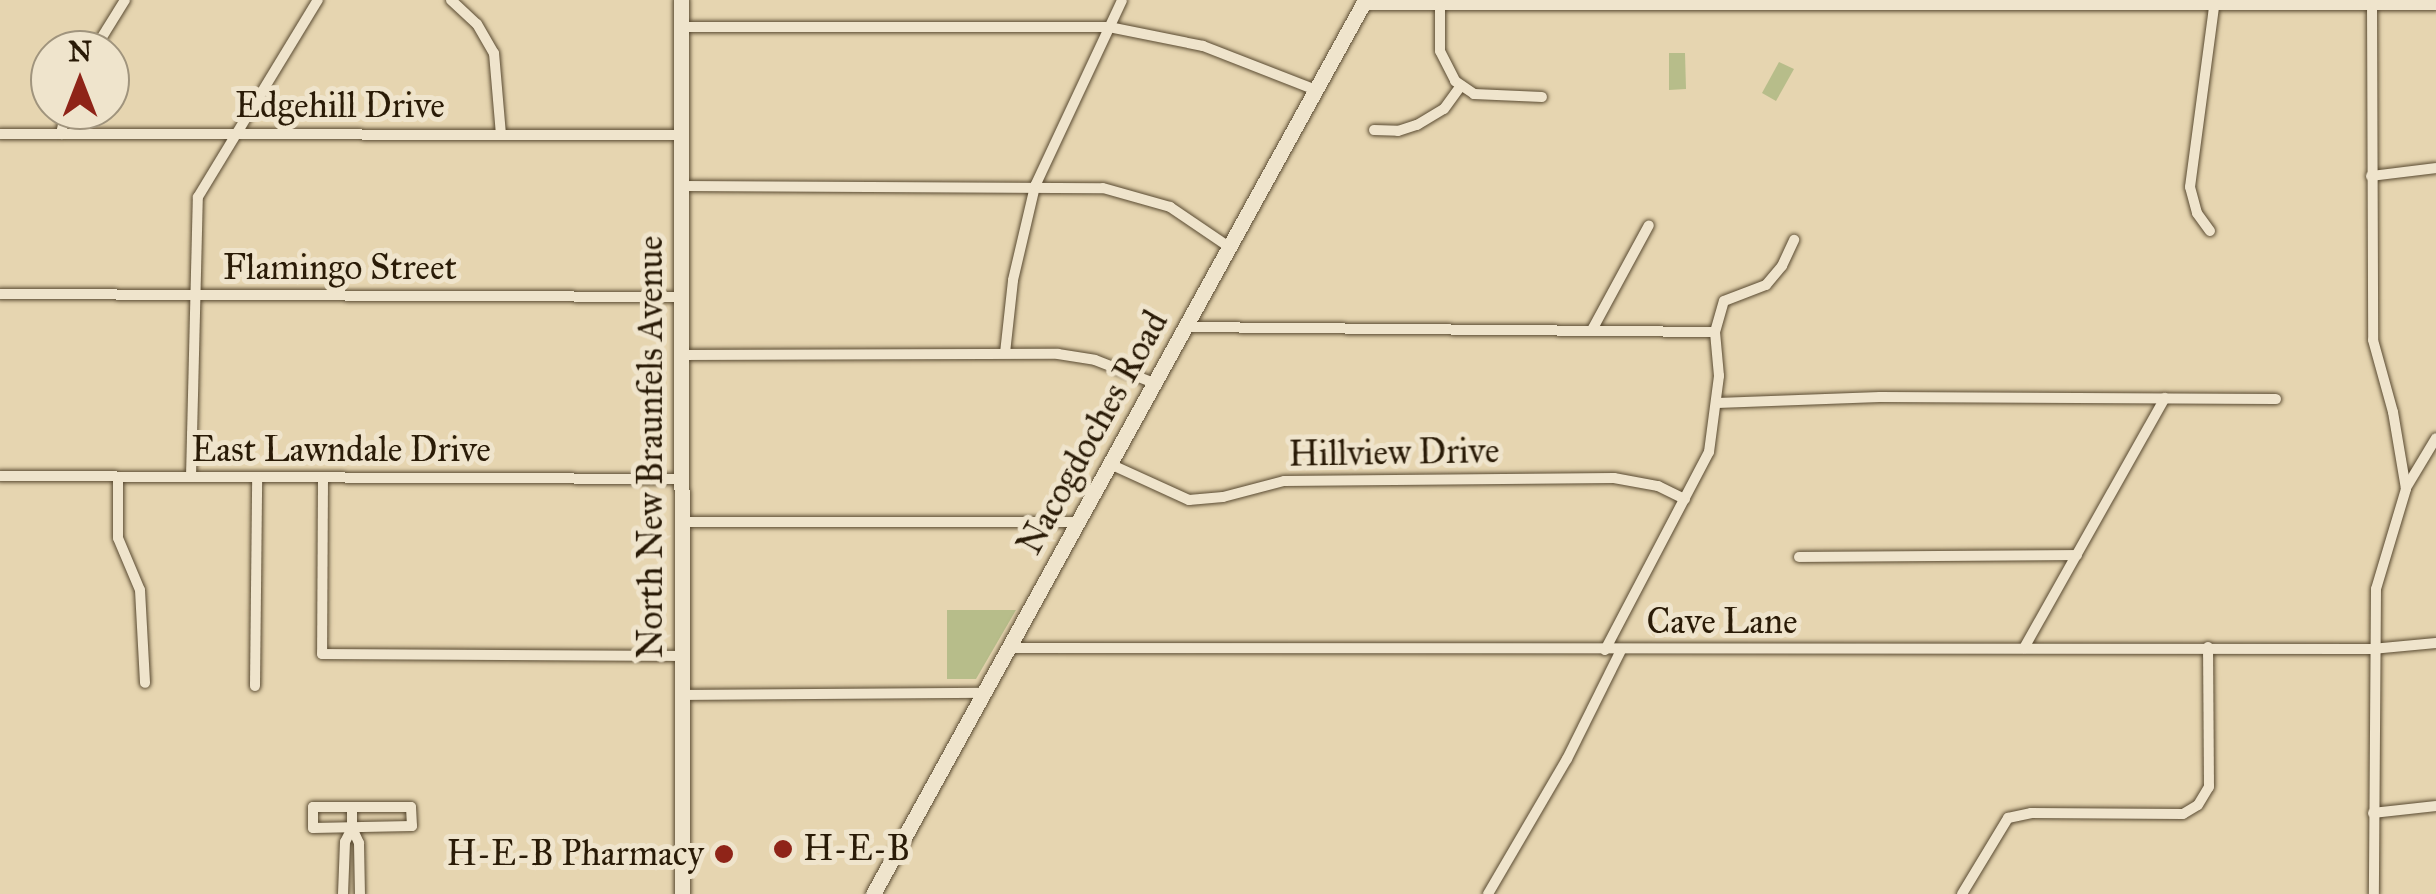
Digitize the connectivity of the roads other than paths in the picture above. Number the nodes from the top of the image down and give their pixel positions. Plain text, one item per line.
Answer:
1 (125, 0) edge
2 (318, 0) edge
3 (451, 0) edge
4 (681, 0) edge
5 (1122, 0) edge
6 (1364, 3) edge
7 (2372, 4) edge
8 (2207, 5) edge
9 (2436, 5) edge
10 (1440, 6) junction
11 (1109, 27) junction
12 (681, 28) junction
13 (106, 30) edge
14 (1461, 86) junction
15 (1316, 90) junction
16 (1542, 97) dead end
17 (62, 130) edge
18 (1374, 130) dead end
19 (0, 134) edge
20 (61, 134) junction
21 (238, 134) junction
22 (501, 134) junction
23 (680, 135) junction
24 (2436, 168) edge
25 (2372, 176) junction
26 (682, 186) junction
27 (1036, 186) junction
28 (1649, 225) dead end
29 (2210, 230) dead end
30 (1794, 240) dead end
31 (1229, 247) junction
32 (0, 294) edge
33 (192, 295) junction
34 (680, 297) junction
35 (1186, 327) junction
36 (1592, 330) junction
37 (1715, 332) junction
38 (1005, 353) junction
39 (680, 354) junction
40 (1154, 383) junction
41 (2165, 398) junction
42 (2276, 399) dead end
43 (1716, 404) junction
44 (2436, 438) edge
45 (1110, 464) junction
46 (0, 476) edge
47 (118, 477) junction
48 (191, 477) junction
49 (257, 478) junction
50 (323, 478) junction
51 (681, 479) junction
52 (2406, 489) junction
53 (1685, 499) junction
54 (681, 522) junction
55 (1078, 522) junction
56 (2077, 556) junction
57 (1799, 557) dead end
58 (2436, 643) edge
59 (2208, 647) junction
60 (1008, 648) junction
61 (2024, 648) junction
62 (2372, 649) junction
63 (1605, 650) junction
64 (1621, 650) junction
65 (682, 656) junction
66 (145, 683) dead end
67 (255, 686) dead end
68 (984, 693) junction
69 (681, 695) junction
70 (2436, 806) edge
71 (352, 807) junction
72 (387, 807) junction
73 (2373, 813) junction
74 (352, 828) junction
75 (388, 828) junction
76 (344, 858) junction
77 (359, 859) junction
78 (343, 894) edge
79 (360, 894) edge
80 (682, 894) edge
81 (873, 894) edge
82 (1488, 894) edge
83 (1962, 894) edge
84 (2374, 894) edge

1 - 13 street
2 - 21 street
3 - 22 street
4 - 12 main road, North New Braunfels Avenue
5 - 11 street
6 - 10 street
6 - 15 main road, Nacogdoches Road
7 - 8 street
7 - 9 street
7 - 25 street
8 - 10 street
8 - 29 street
10 - 14 street
11 - 12 street
11 - 15 street
11 - 27 street
12 - 23 main road, North New Braunfels Avenue
14 - 16 street
14 - 18 street
15 - 31 main road, Nacogdoches Road
17 - 20 street
19 - 20 street, Edgehill Drive
20 - 21 street, Edgehill Drive
21 - 22 street, Edgehill Drive
21 - 33 street
22 - 23 street, Edgehill Drive
23 - 26 main road, North New Braunfels Avenue
24 - 25 street
25 - 52 street
26 - 27 street
26 - 34 main road, North New Braunfels Avenue
27 - 31 street
27 - 38 street
28 - 36 street
30 - 37 street
31 - 35 main road, Nacogdoches Road
32 - 33 street, Flamingo Street
33 - 34 street, Flamingo Street
33 - 48 street
34 - 39 main road, North New Braunfels Avenue
35 - 36 street
35 - 40 main road, Nacogdoches Road
36 - 37 street
37 - 43 street
38 - 39 street
38 - 40 street
39 - 51 main road, North New Braunfels Avenue
40 - 45 main road, Nacogdoches Road
41 - 42 street
41 - 43 street
41 - 56 street
43 - 53 street
44 - 52 street
45 - 53 street, Hillview Drive
45 - 55 main road, Nacogdoches Road
46 - 47 street, East Lawndale Drive
47 - 48 street, East Lawndale Drive
47 - 66 street
48 - 49 street, East Lawndale Drive
49 - 50 street, East Lawndale Drive
49 - 67 street
50 - 51 street, East Lawndale Drive
50 - 65 street
51 - 54 main road, North New Braunfels Avenue
52 - 62 street
53 - 63 street
54 - 55 street
54 - 65 main road, North New Braunfels Avenue
55 - 60 main road, Nacogdoches Road
56 - 57 street
56 - 61 street
58 - 62 street, Cave Lane
59 - 61 street, Cave Lane
59 - 62 street, Cave Lane
59 - 83 street
60 - 63 street, Cave Lane
60 - 68 main road, Nacogdoches Road
61 - 64 street, Cave Lane
62 - 73 street
63 - 64 street, Cave Lane
64 - 82 street
65 - 69 main road, North New Braunfels Avenue
68 - 69 street
68 - 81 main road, Nacogdoches Road
69 - 80 main road, North New Braunfels Avenue
70 - 73 street
71 - 72 street
71 - 74 street
71 - 74 street
72 - 75 street
72 - 75 street
73 - 84 street
74 - 75 street
74 - 76 street
74 - 77 street
76 - 77 street
76 - 78 street
77 - 79 street

